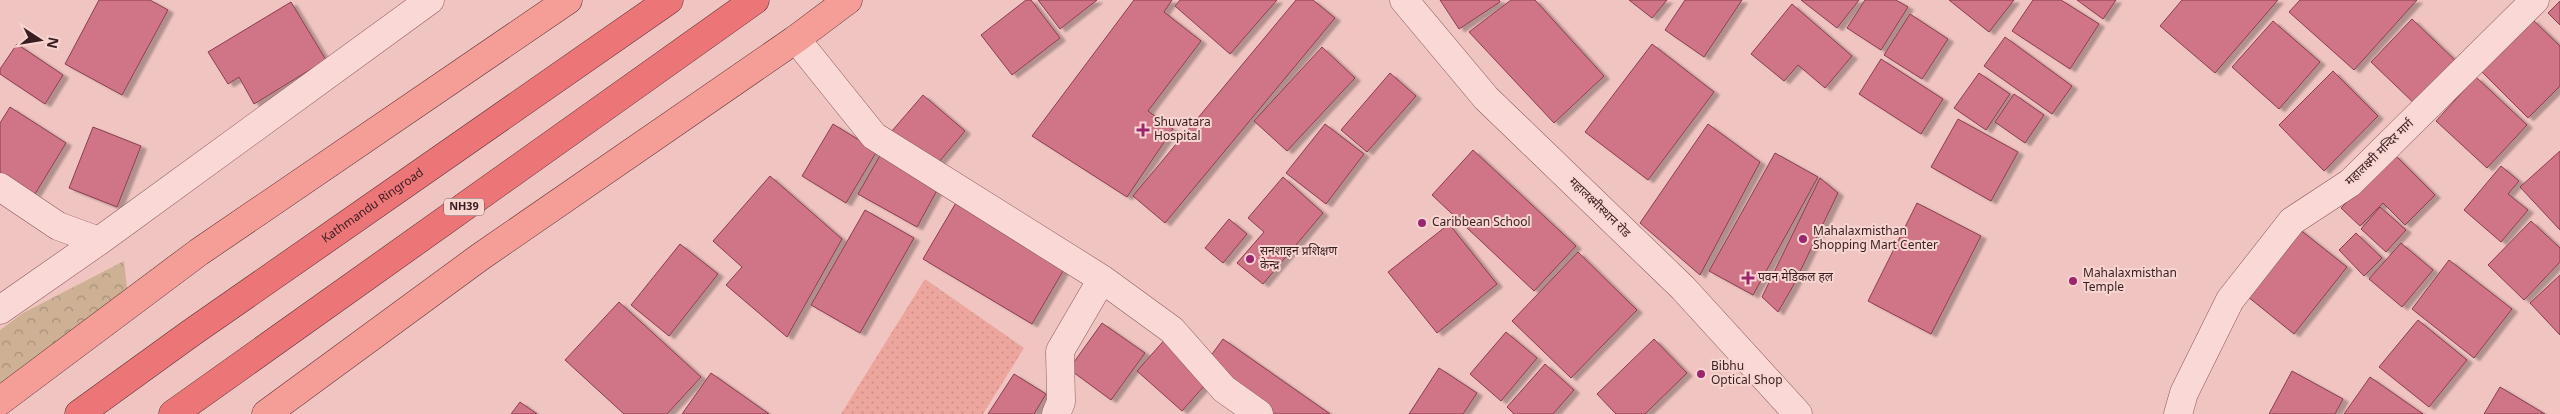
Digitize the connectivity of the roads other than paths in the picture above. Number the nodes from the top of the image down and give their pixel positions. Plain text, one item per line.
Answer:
1 (430, 0) edge
2 (568, 0) edge
3 (669, 0) edge
4 (755, 0) edge
5 (848, 0) edge
6 (1404, 0) edge
7 (2535, 0) edge
8 (796, 39) junction
9 (0, 187) edge
10 (99, 241) junction
11 (1102, 279) junction
12 (0, 310) edge
13 (0, 401) edge
14 (79, 414) edge
15 (173, 414) edge
16 (266, 414) edge
17 (1056, 414) edge
18 (1259, 414) edge
19 (1798, 414) edge
20 (2178, 414) edge

1 - 10 street
2 - 13 main road
3 - 14 highway, Kathmandu Ringroad
4 - 15 highway, NH39
5 - 8 main road
6 - 19 street, महालक्ष्मीस्थान रोड
7 - 20 street, महालक्ष्मी मन्दिर मार्ग
8 - 11 street
8 - 16 main road
9 - 10 street
10 - 12 street
11 - 17 street
11 - 18 street

